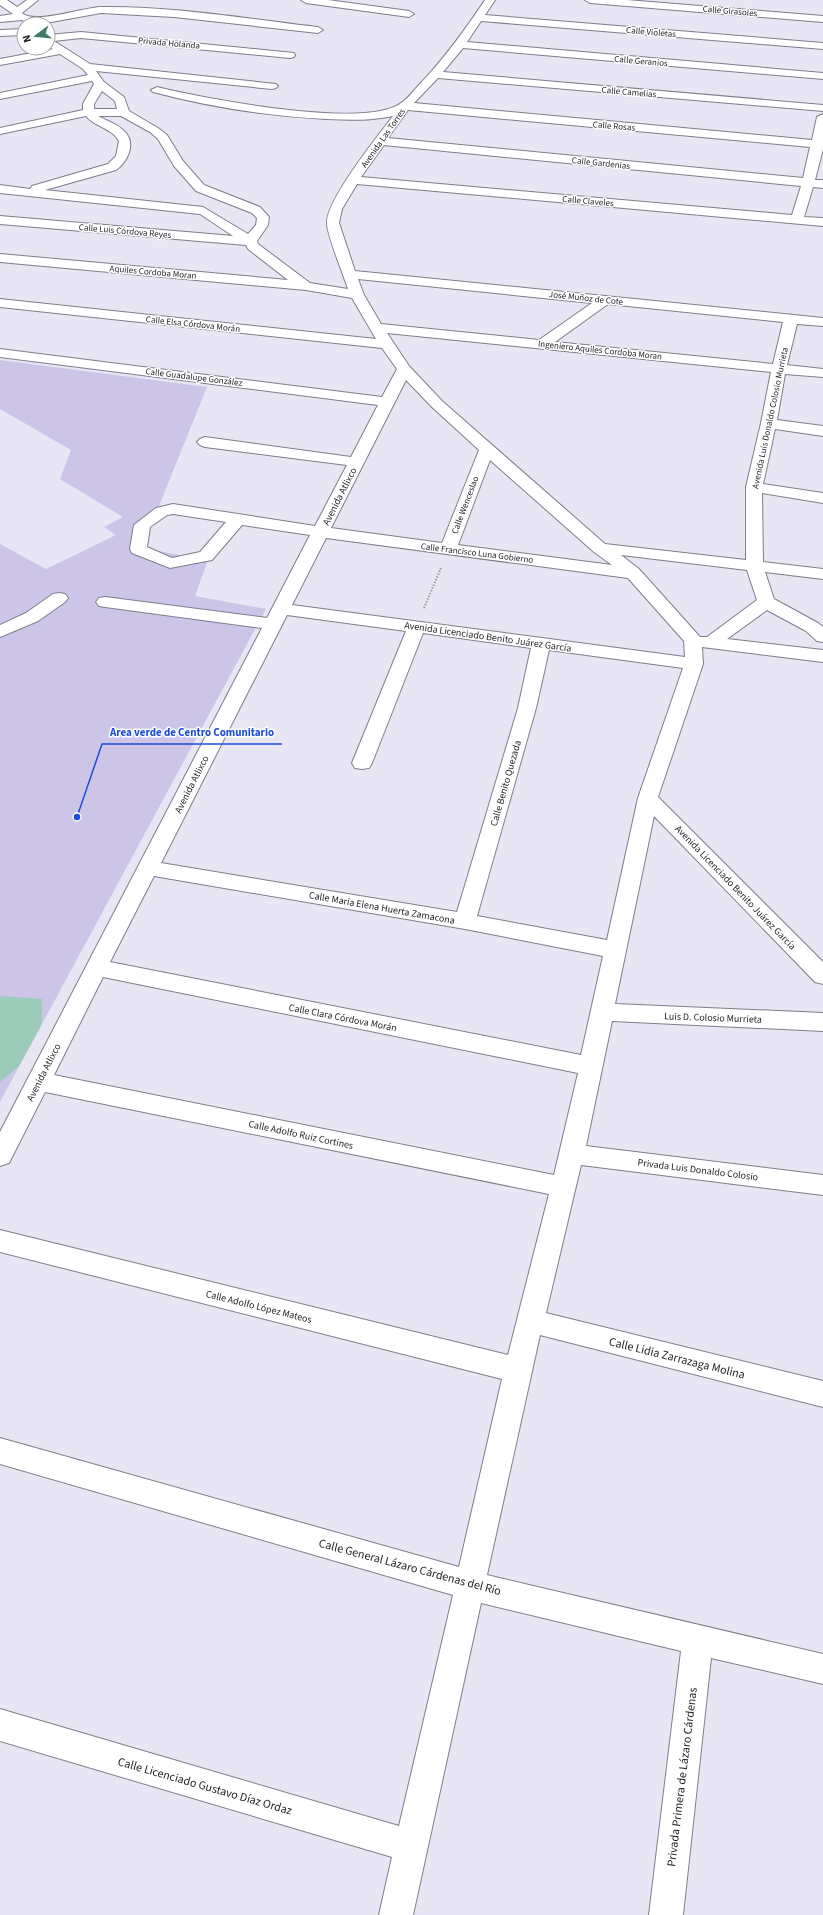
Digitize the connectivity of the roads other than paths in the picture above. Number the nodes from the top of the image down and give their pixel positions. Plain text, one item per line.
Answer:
1 (0, 0) edge
2 (33, 0) edge
3 (114, 0) edge
4 (306, 0) edge
5 (490, 0) edge
6 (590, 0) edge
7 (186, 7) dead end
8 (101, 10) junction
9 (174, 14) junction
10 (409, 14) dead end
11 (18, 15) junction
12 (479, 18) junction
13 (56, 19) edge
14 (823, 19) edge
15 (0, 20) edge
16 (318, 30) dead end
17 (16, 32) edge
18 (0, 33) edge
19 (56, 37) edge
20 (460, 45) junction
21 (56, 46) edge
22 (823, 46) edge
23 (63, 50) junction
24 (290, 55) dead end
25 (0, 62) edge
26 (87, 67) junction
27 (435, 75) junction
28 (823, 76) edge
29 (98, 81) junction
30 (272, 86) dead end
31 (157, 90) dead end
32 (0, 96) edge
33 (405, 106) junction
34 (823, 108) edge
35 (89, 112) junction
36 (122, 113) junction
37 (823, 117) edge
38 (0, 131) edge
39 (380, 141) junction
40 (820, 144) edge
41 (353, 180) junction
42 (808, 183) junction
43 (823, 184) edge
44 (0, 189) edge
45 (24, 192) junction
46 (0, 220) edge
47 (797, 220) junction
48 (823, 222) edge
49 (250, 241) junction
50 (0, 258) edge
51 (350, 274) junction
52 (306, 286) junction
53 (357, 295) junction
54 (605, 300) junction
55 (0, 303) edge
56 (791, 319) junction
57 (823, 322) edge
58 (376, 328) junction
59 (387, 344) junction
60 (543, 344) junction
61 (0, 353) edge
62 (779, 368) junction
63 (404, 369) junction
64 (823, 373) edge
65 (387, 402) junction
66 (769, 423) junction
67 (823, 431) edge
68 (205, 442) dead end
69 (487, 449) junction
70 (357, 462) junction
71 (754, 487) junction
72 (823, 498) edge
73 (238, 520) junction
74 (321, 532) junction
75 (600, 548) junction
76 (448, 549) junction
77 (754, 565) junction
78 (633, 573) junction
79 (823, 574) edge
80 (59, 598) dead end
81 (105, 602) dead end
82 (766, 602) junction
83 (278, 616) junction
84 (417, 627) junction
85 (0, 632) edge
86 (823, 637) edge
87 (541, 644) junction
88 (699, 649) junction
89 (823, 656) edge
90 (362, 763) dead end
91 (648, 798) junction
92 (148, 868) junction
93 (466, 921) junction
94 (614, 950) junction
95 (97, 968) junction
96 (823, 976) edge
97 (603, 1012) junction
98 (823, 1022) edge
99 (590, 1066) junction
100 (39, 1081) junction
101 (572, 1154) junction
102 (0, 1156) edge
103 (823, 1185) edge
104 (564, 1188) junction
105 (0, 1241) edge
106 (531, 1321) junction
107 (518, 1370) junction
108 (823, 1394) edge
109 (0, 1451) edge
110 (468, 1585) junction
111 (698, 1639) junction
112 (823, 1669) edge
113 (0, 1725) edge
114 (411, 1846) junction
115 (396, 1915) edge
116 (666, 1915) edge

1 - 11 street
2 - 11 street
3 - 8 street
4 - 10 street
5 - 12 street, Avenida Las Torres
6 - 14 street, Calle Girasoles
7 - 9 street
8 - 9 street
8 - 13 street
9 - 16 street
11 - 15 street
12 - 20 street, Avenida Las Torres
12 - 22 street, Calle Violetas
17 - 18 street
19 - 24 street, Privada Holanda
20 - 27 street, Avenida Las Torres
20 - 28 street, Calle Geranios
21 - 23 street
23 - 25 street
23 - 26 street
26 - 29 street
26 - 30 street
27 - 33 street, Avenida Las Torres
27 - 34 street, Calle Camelias
29 - 32 street
29 - 35 street
29 - 36 street
31 - 33 street
33 - 39 street, Avenida Las Torres
33 - 40 street, Calle Rosas
35 - 36 street
35 - 38 street
35 - 45 street
36 - 49 street
37 - 40 street
39 - 41 street, Avenida Las Torres
39 - 42 street, Calle Gardenias
40 - 42 street
41 - 47 street, Calle Claveles
41 - 51 street, Avenida Las Torres
42 - 43 street, Calle Gardenias
42 - 47 street
44 - 45 street, Aquiles Cordoba Moran
45 - 49 street, Aquiles Cordoba Moran
46 - 49 street, Calle Luis Córdova Reyes
47 - 48 street, Calle Claveles
49 - 52 street, Aquiles Cordoba Moran
50 - 52 street, Aquiles Cordoba Moran
51 - 53 street, Avenida Las Torres
51 - 54 street, José Muñoz de Cote
52 - 53 street, Aquiles Cordoba Moran
53 - 58 street, Avenida Las Torres
54 - 56 street, José Muñoz de Cote
54 - 60 street
55 - 59 street, Calle Elsa Córdova Morán
56 - 57 street, José Muñoz de Cote
56 - 62 street, Avenida Luis Donaldo Colosio Murrieta
58 - 59 street, Avenida Las Torres
58 - 60 street, Ingeniero Aquiles Cordoba Moran
59 - 63 street, Avenida Las Torres
60 - 62 street, Ingeniero Aquiles Cordoba Moran
61 - 65 street, Calle Guadalupe González
62 - 64 street, Ingeniero Aquiles Cordoba Moran
62 - 66 street, Avenida Luis Donaldo Colosio Murrieta
63 - 65 street, Avenida Atlixco
63 - 69 street, Avenida Las Torres
65 - 70 street, Avenida Atlixco
66 - 67 street
66 - 71 street, Avenida Luis Donaldo Colosio Murrieta
68 - 70 street
69 - 75 street, Avenida Las Torres
69 - 76 street, Calle Wenceslao
70 - 74 street, Avenida Atlixco
71 - 72 street
71 - 77 street, Avenida Luis Donaldo Colosio Murrieta
73 - 73 street, Calle Francisco Luna Gobierno
73 - 74 street, Calle Francisco Luna Gobierno
74 - 76 street, Calle Francisco Luna Gobierno
74 - 83 street, Avenida Atlixco
75 - 77 street
75 - 78 street, Avenida Las Torres
76 - 78 street, Calle Francisco Luna Gobierno
77 - 79 street
77 - 82 street, Avenida Luis Donaldo Colosio Murrieta
78 - 88 street, Avenida Las Torres
80 - 85 street
81 - 83 street, Avenida Licenciado Benito Juárez García
82 - 86 street
82 - 88 street
83 - 84 street, Avenida Licenciado Benito Juárez García
83 - 92 street, Avenida Atlixco
84 - 87 street, Avenida Licenciado Benito Juárez García
84 - 90 street
87 - 88 street, Avenida Licenciado Benito Juárez García
87 - 93 street, Calle Benito Quezada
88 - 89 street, Avenida Licenciado Benito Juárez García
88 - 91 street
91 - 94 street
91 - 96 street, Avenida Licenciado Benito Juárez García
92 - 93 street, Calle María Elena Huerta Zamacona
92 - 95 street, Avenida Atlixco
93 - 94 street, Calle María Elena Huerta Zamacona
94 - 97 street
95 - 99 street, Calle Clara Córdova Morán
95 - 100 street, Avenida Atlixco
97 - 98 street, Luis D. Colosio Murrieta
97 - 99 street
99 - 101 street
100 - 102 street, Avenida Atlixco
100 - 104 street, Calle Adolfo Ruiz Cortines
101 - 103 street, Privada Luis Donaldo Colosio
101 - 104 street
104 - 106 street
105 - 107 street, Calle Adolfo López Mateos
106 - 107 street
106 - 108 street, Calle Lidia Zarrazaga Molina
107 - 110 street
109 - 110 street, Calle General Lázaro Cárdenas del Río
110 - 111 street, Calle General Lázaro Cárdenas del Río
110 - 114 street
111 - 112 street, Calle General Lázaro Cárdenas del Río
111 - 116 street, Privada Primera de Lázaro Cárdenas
113 - 114 street, Calle Licenciado Gustavo Díaz Ordaz
114 - 115 street

